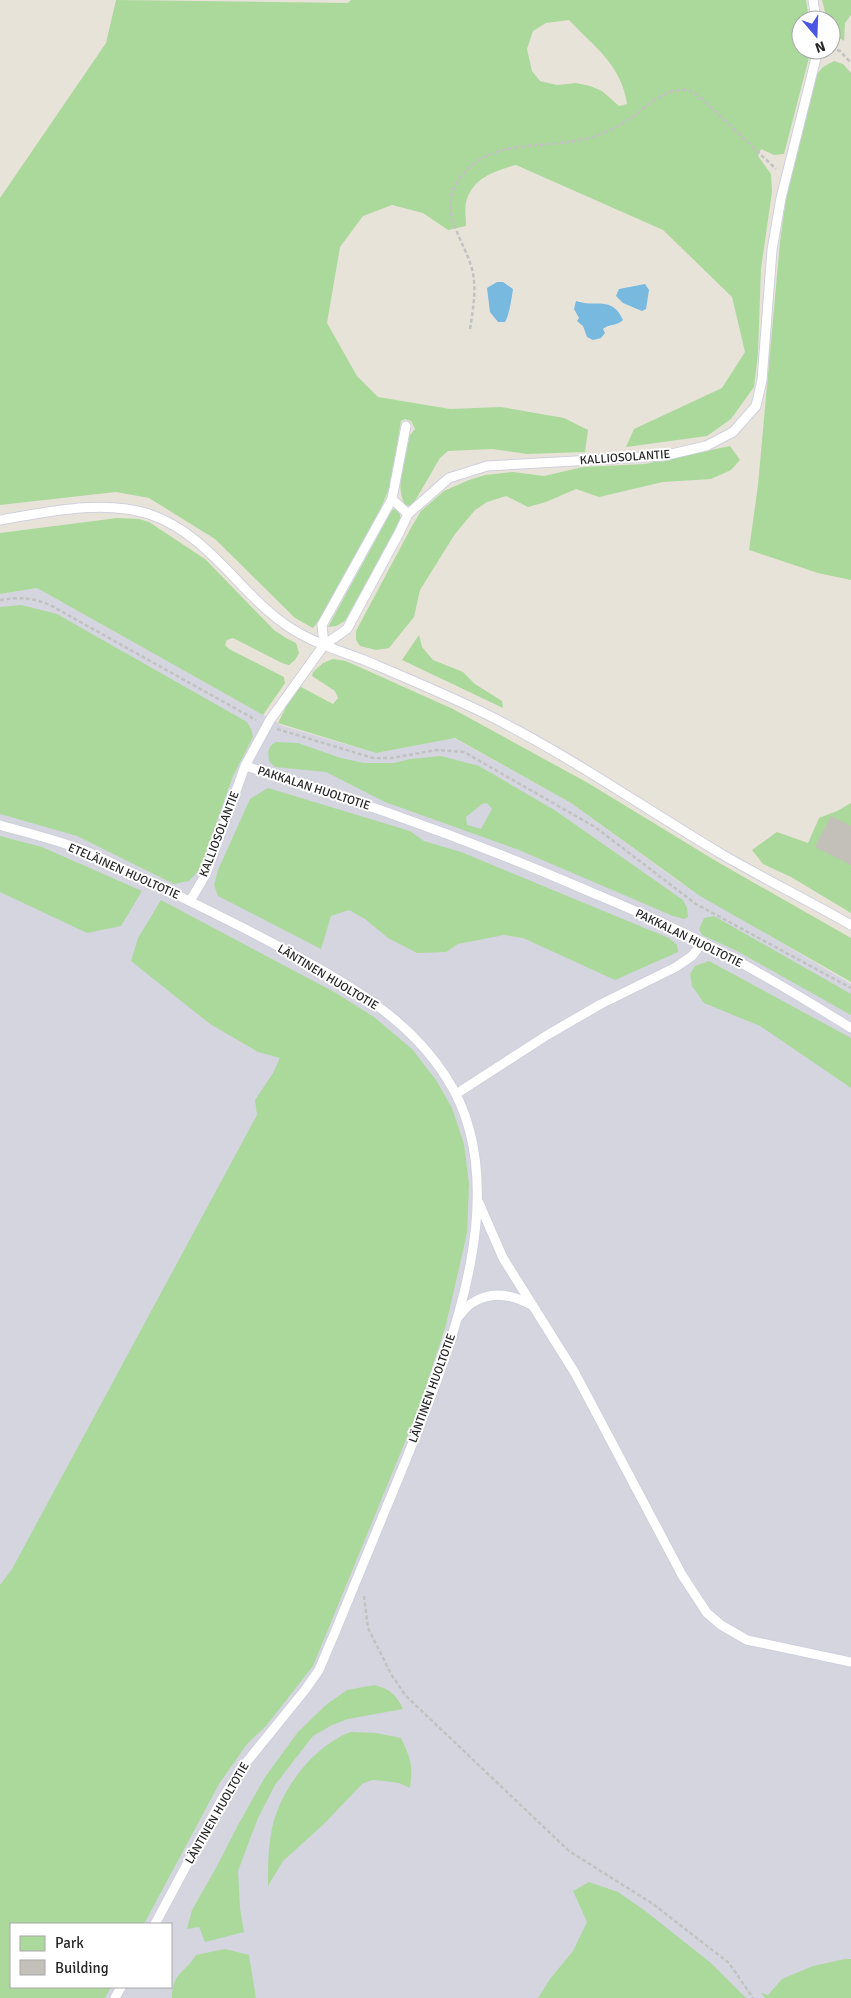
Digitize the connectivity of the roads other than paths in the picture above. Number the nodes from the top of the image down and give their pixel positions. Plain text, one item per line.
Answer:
1 (816, 60) edge
2 (406, 426) dead end
3 (392, 499) junction
4 (408, 514) junction
5 (0, 520) edge
6 (324, 645) junction
7 (245, 766) junction
8 (0, 825) edge
9 (190, 901) junction
10 (851, 925) edge
11 (703, 942) junction
12 (851, 1028) edge
13 (456, 1094) junction
14 (478, 1201) junction
15 (534, 1306) junction
16 (458, 1317) junction
17 (851, 1662) edge
18 (156, 1923) edge

1 - 4 lane, KALLIOSOLANTIE
2 - 3 lane
3 - 4 lane
3 - 6 lane
4 - 6 lane, KALLIOSOLANTIE
5 - 6 lane
6 - 7 lane, PAKKALAN HUOLTOTIE
6 - 10 lane
7 - 9 lane, KALLIOSOLANTIE
7 - 11 lane, PAKKALAN HUOLTOTIE
8 - 9 lane, ETELÄINEN HUOLTOTIE
9 - 13 lane, LÄNTINEN HUOLTOTIE
11 - 12 lane, PAKKALAN HUOLTOTIE
11 - 13 lane
13 - 14 lane, LÄNTINEN HUOLTOTIE
14 - 15 lane
14 - 16 lane, LÄNTINEN HUOLTOTIE
15 - 16 lane
15 - 17 lane
16 - 18 lane, LÄNTINEN HUOLTOTIE

